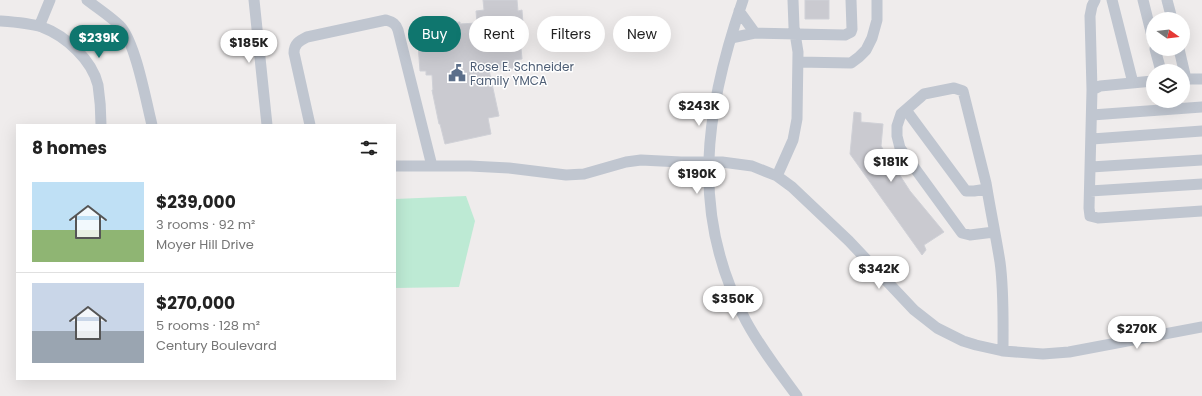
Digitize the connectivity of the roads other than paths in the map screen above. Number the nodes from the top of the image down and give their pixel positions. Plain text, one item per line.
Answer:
1 (50, 0) edge
2 (87, 0) edge
3 (254, 0) edge
4 (743, 0) edge
5 (793, 0) edge
6 (851, 0) edge
7 (877, 0) edge
8 (1095, 0) edge
9 (1112, 0) edge
10 (1143, 0) edge
11 (1167, 0) edge
12 (739, 11) junction
13 (1146, 12) edge
14 (1170, 12) edge
15 (0, 21) edge
16 (42, 27) junction
17 (755, 33) junction
18 (795, 34) junction
19 (731, 38) junction
20 (798, 62) junction
21 (1190, 79) edge
22 (1202, 79) edge
23 (1146, 82) edge
24 (1133, 83) junction
25 (1092, 90) junction
26 (1202, 107) edge
27 (906, 110) junction
28 (1092, 115) junction
29 (101, 124) edge
30 (152, 124) edge
31 (267, 124) edge
32 (310, 124) edge
33 (1202, 131) edge
34 (1092, 139) junction
35 (1202, 160) edge
36 (708, 162) junction
37 (396, 166) edge
38 (432, 166) junction
39 (1091, 167) junction
40 (777, 176) junction
41 (1202, 184) edge
42 (987, 189) junction
43 (1090, 191) junction
44 (1202, 211) edge
45 (994, 232) junction
46 (1202, 327) edge
47 (1003, 352) junction
48 (797, 396) edge

1 - 16 street
2 - 30 street
3 - 31 street
4 - 12 street
5 - 18 street
6 - 18 street
7 - 20 street
8 - 25 street
9 - 24 street
10 - 13 street
11 - 14 street
12 - 17 street
12 - 19 street
15 - 16 street
16 - 29 street
17 - 18 street
17 - 19 street
18 - 20 street
19 - 36 street
20 - 40 street
21 - 22 street
23 - 24 street
24 - 25 street
25 - 28 street
26 - 28 street
27 - 42 street
27 - 42 street
27 - 45 street
28 - 34 street
32 - 38 street
33 - 34 street
34 - 39 street
35 - 39 street
36 - 38 street
36 - 40 street
36 - 48 street
37 - 38 street
39 - 43 street
40 - 47 street
41 - 43 street
42 - 45 street
43 - 44 street
45 - 47 street
46 - 47 street

